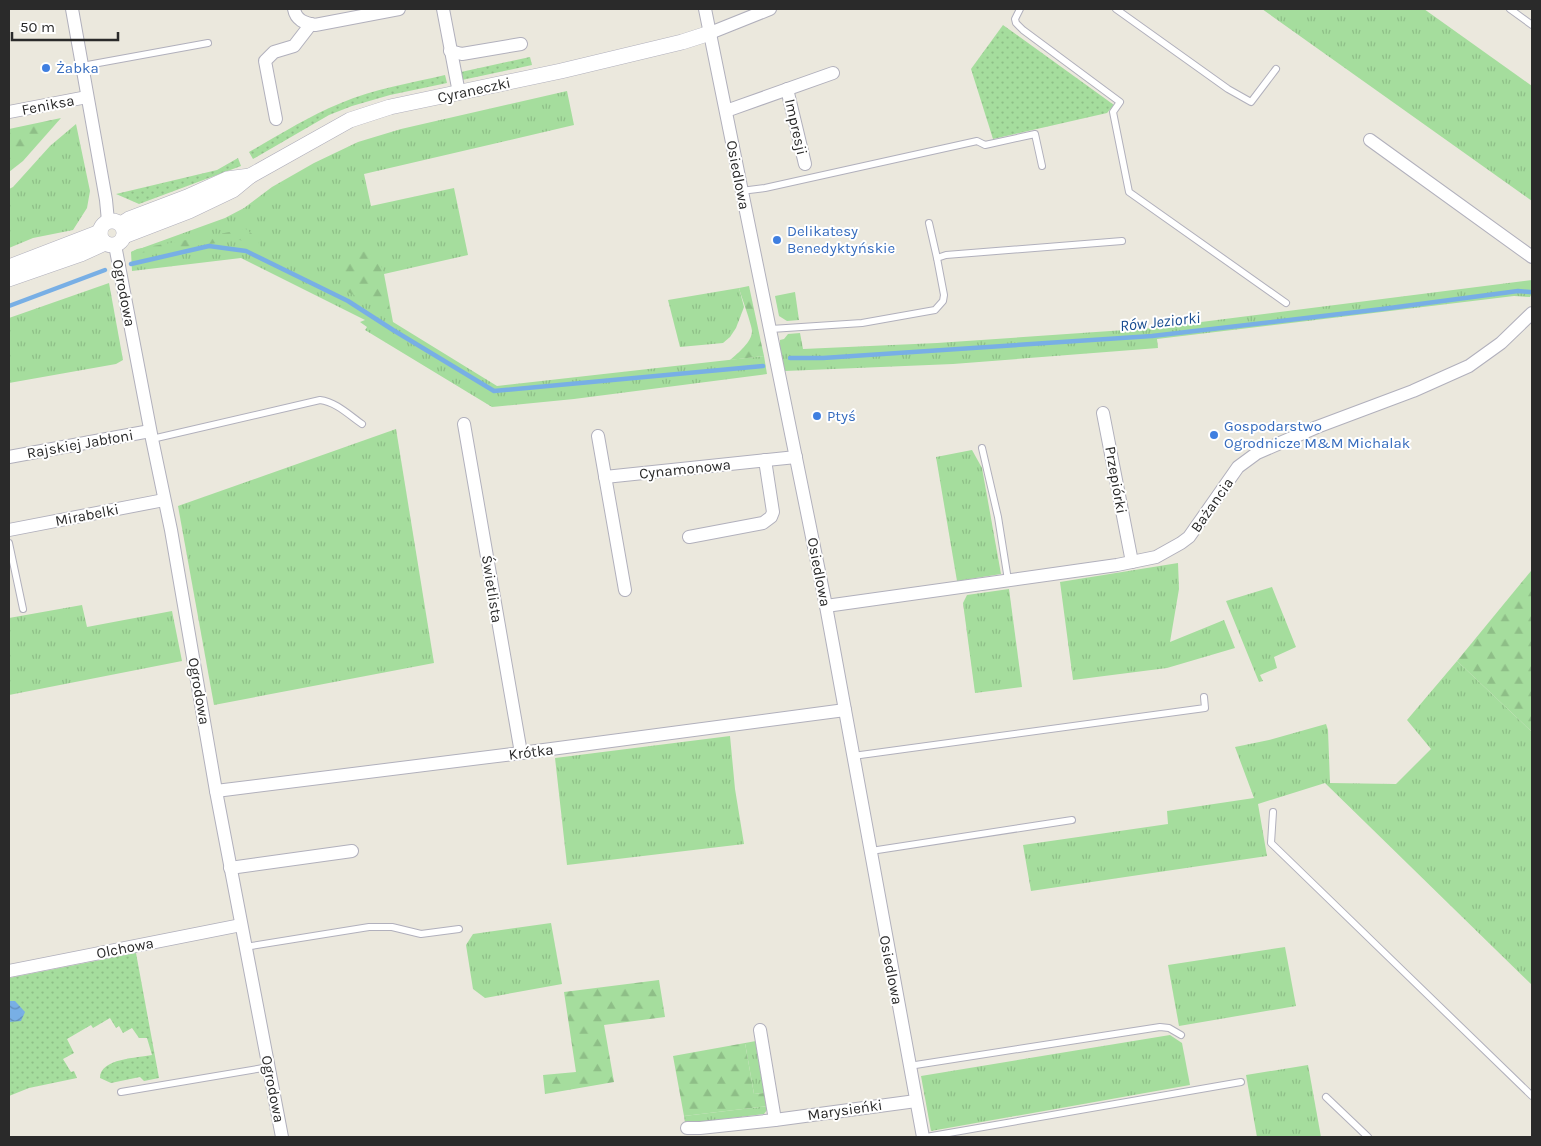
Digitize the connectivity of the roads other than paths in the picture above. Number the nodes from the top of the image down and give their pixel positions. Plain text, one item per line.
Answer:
1 (72, 9) edge
2 (294, 9) edge
3 (398, 9) edge
4 (443, 9) edge
5 (705, 9) edge
6 (770, 9) edge
7 (1020, 9) edge
8 (1116, 9) edge
9 (1510, 9) edge
10 (311, 24) junction
11 (1532, 25) edge
12 (710, 33) junction
13 (208, 43) dead end
14 (521, 44) dead end
15 (450, 52) junction
16 (82, 66) junction
17 (1276, 69) dead end
18 (833, 73) dead end
19 (787, 89) junction
20 (459, 93) junction
21 (87, 98) junction
22 (726, 111) junction
23 (9, 112) edge
24 (276, 119) dead end
25 (1370, 140) dead end
26 (805, 164) dead end
27 (1042, 166) dead end
28 (741, 192) junction
29 (928, 223) dead end
30 (112, 234) junction
31 (1122, 242) dead end
32 (1532, 257) edge
33 (937, 258) junction
34 (9, 267) edge
35 (9, 279) edge
36 (1286, 303) dead end
37 (1532, 313) edge
38 (771, 329) junction
39 (1103, 413) dead end
40 (362, 424) dead end
41 (464, 424) dead end
42 (151, 435) junction
43 (598, 436) dead end
44 (982, 448) dead end
45 (9, 457) edge
46 (796, 458) junction
47 (766, 460) junction
48 (605, 477) junction
49 (164, 500) junction
50 (9, 530) edge
51 (689, 537) dead end
52 (9, 543) edge
53 (1132, 562) junction
54 (1008, 580) junction
55 (625, 590) dead end
56 (826, 606) junction
57 (23, 609) dead end
58 (1204, 697) dead end
59 (845, 710) junction
60 (521, 753) junction
61 (853, 756) junction
62 (216, 791) junction
63 (1274, 812) dead end
64 (1072, 820) dead end
65 (352, 851) dead end
66 (870, 851) junction
67 (230, 868) junction
68 (241, 925) junction
69 (459, 928) dead end
70 (245, 947) junction
71 (9, 971) edge
72 (760, 1030) dead end
73 (1181, 1035) dead end
74 (910, 1066) junction
75 (269, 1067) junction
76 (1241, 1082) dead end
77 (121, 1092) dead end
78 (1532, 1096) edge
79 (1326, 1097) dead end
80 (916, 1101) junction
81 (774, 1120) junction
82 (687, 1128) dead end
83 (282, 1137) edge
84 (924, 1137) edge
85 (1368, 1137) edge

1 - 16 street, Ogrodowa
2 - 10 street
3 - 10 street
4 - 15 street
5 - 12 street, Osiedlowa
6 - 12 street
7 - 36 lane
8 - 17 lane
9 - 11 lane
10 - 24 street
12 - 20 street, Cyraneczki
12 - 22 street, Osiedlowa
13 - 16 lane
14 - 15 street
15 - 20 street
16 - 21 street, Ogrodowa
18 - 19 street, Impresji
19 - 22 street, Impresji
19 - 26 street, Impresji
20 - 30 street, Cyraneczki
21 - 23 street, Feniksa
21 - 30 street, Ogrodowa
22 - 28 street, Osiedlowa
25 - 32 street
27 - 28 lane
28 - 38 street, Osiedlowa
29 - 33 lane
30 - 34 street, Cyraneczki
30 - 35 street, Cyraneczki
30 - 42 street, Ogrodowa
31 - 33 lane
33 - 38 lane
37 - 53 street, Bażancia
38 - 46 street, Osiedlowa
39 - 53 street, Przepiórki
40 - 42 lane
41 - 60 street, Świetlista
42 - 45 street, Rajskiej Jabłoni
42 - 49 street, Ogrodowa
43 - 48 street
44 - 54 lane
46 - 47 street, Cynamonowa
46 - 56 street, Osiedlowa
47 - 48 street, Cynamonowa
47 - 51 street
48 - 55 street
49 - 50 street, Mirabelki
49 - 62 street, Ogrodowa
52 - 57 lane
53 - 54 street, Bażancia
54 - 56 street, Bażancia
56 - 59 street, Osiedlowa
58 - 61 lane
59 - 60 street, Krótka
59 - 61 street, Osiedlowa
60 - 62 street, Krótka
61 - 66 street, Osiedlowa
62 - 67 street, Ogrodowa
63 - 78 lane
64 - 66 lane
65 - 67 street
66 - 74 street, Osiedlowa
67 - 68 street, Ogrodowa
68 - 70 street, Ogrodowa
68 - 71 street, Olchowa
69 - 70 lane
70 - 75 street, Ogrodowa
72 - 81 street
73 - 74 lane
74 - 80 street, Osiedlowa
75 - 77 lane
75 - 83 street, Ogrodowa
76 - 84 lane
79 - 85 lane
80 - 81 street, Marysieńki
80 - 84 street, Osiedlowa
81 - 82 street, Marysieńki

